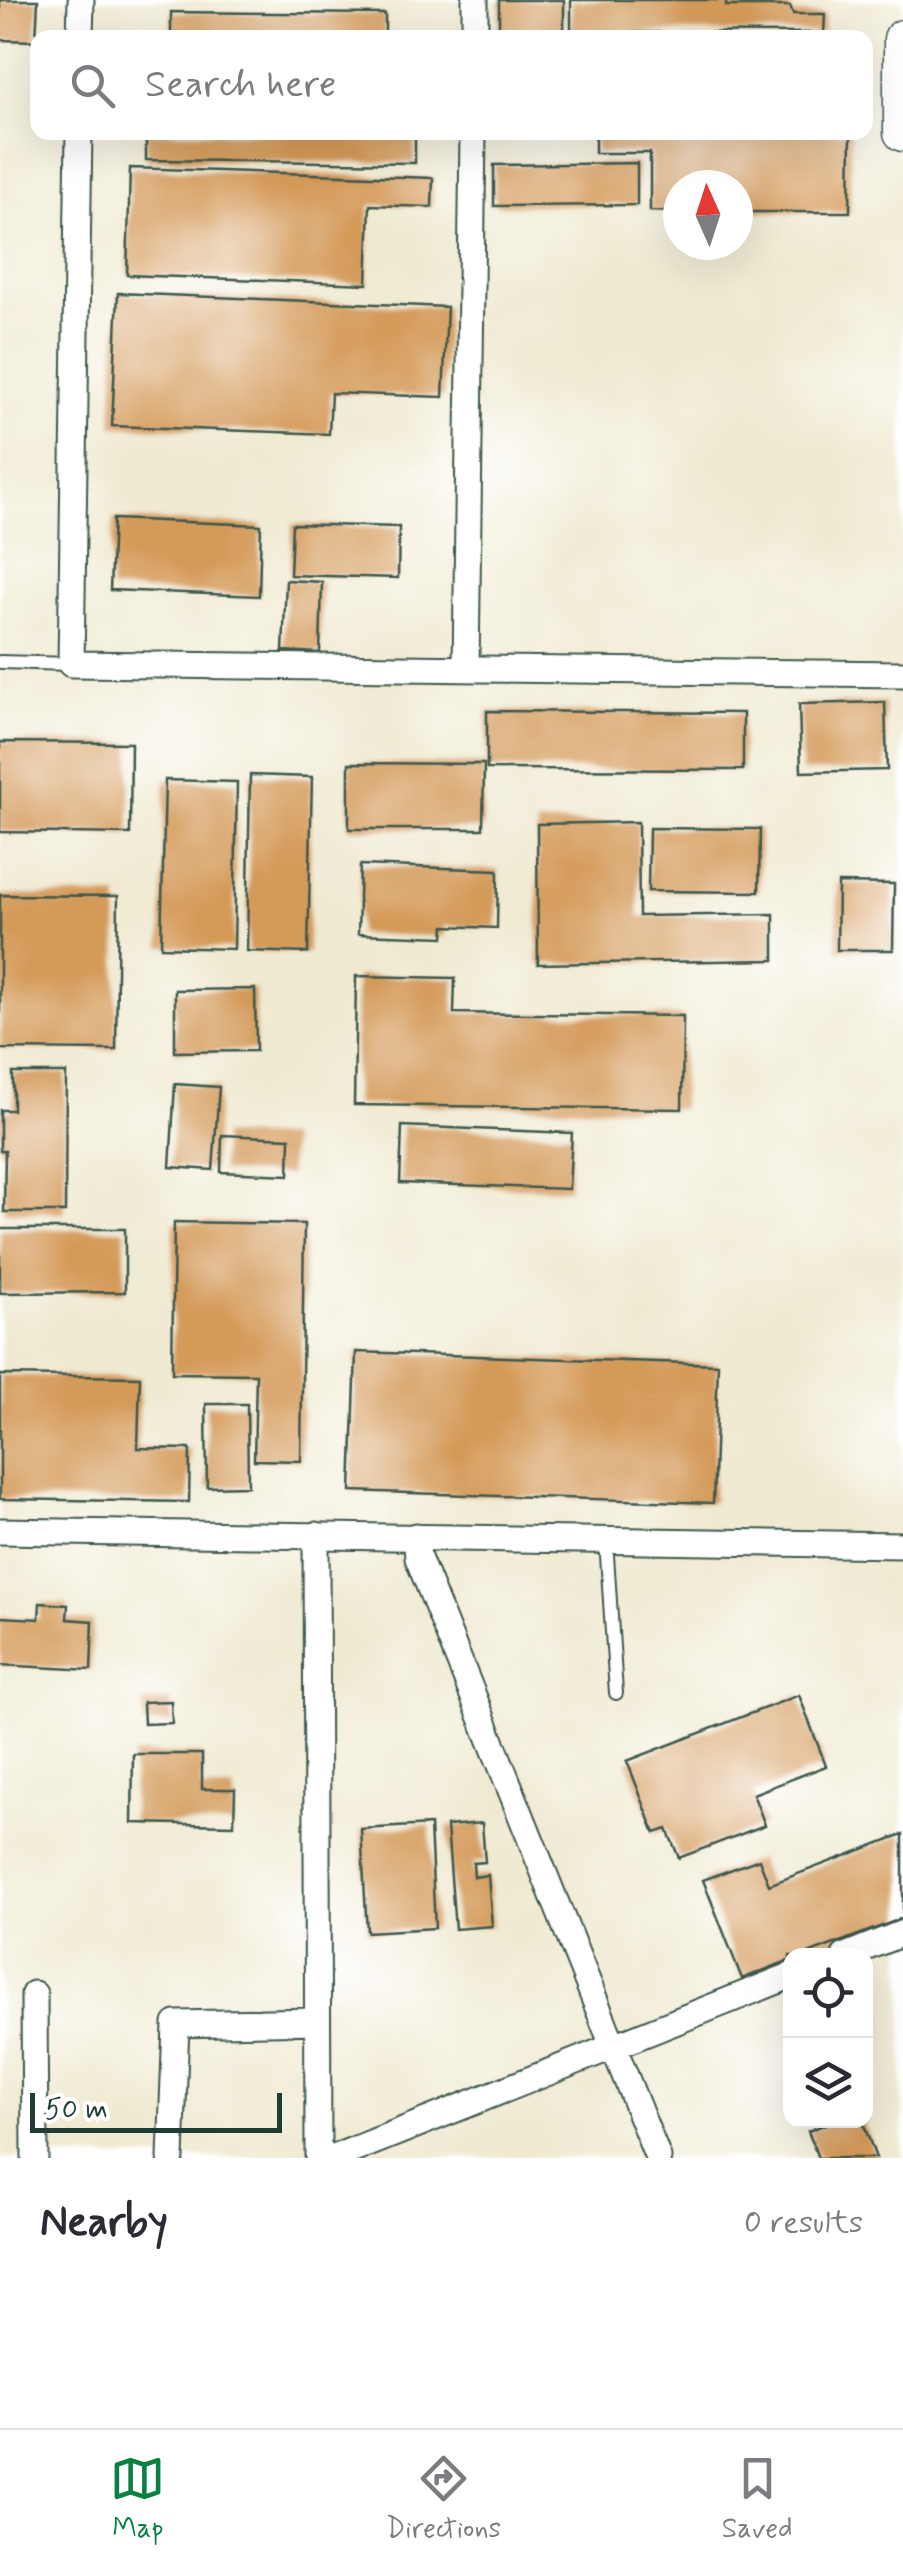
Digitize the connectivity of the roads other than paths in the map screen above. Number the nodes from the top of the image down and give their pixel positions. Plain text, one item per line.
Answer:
1 (81, 0) edge
2 (475, 0) edge
3 (80, 30) edge
4 (475, 30) edge
5 (903, 39) edge
6 (902, 94) edge
7 (903, 132) edge
8 (79, 140) edge
9 (474, 140) edge
10 (0, 662) edge
11 (71, 664) junction
12 (466, 668) junction
13 (903, 674) edge
14 (0, 1531) edge
15 (316, 1534) junction
16 (416, 1536) junction
17 (606, 1540) junction
18 (903, 1544) edge
19 (616, 1694) dead end
20 (903, 1933) edge
21 (865, 1948) edge
22 (783, 1979) edge
23 (34, 1994) dead end
24 (316, 2022) junction
25 (614, 2044) junction
26 (36, 2158) edge
27 (171, 2158) edge
28 (318, 2158) edge
29 (333, 2158) edge
30 (658, 2158) edge

1 - 3 street
2 - 4 street
5 - 6 street
6 - 7 street
8 - 11 street
9 - 12 street
10 - 11 lane
11 - 12 street
12 - 13 street
14 - 15 street
15 - 16 street
15 - 24 street
16 - 17 street
16 - 25 street
17 - 18 street
17 - 19 lane
20 - 21 street
22 - 25 street
23 - 26 street
24 - 27 street
24 - 28 street
25 - 29 street
25 - 30 street

